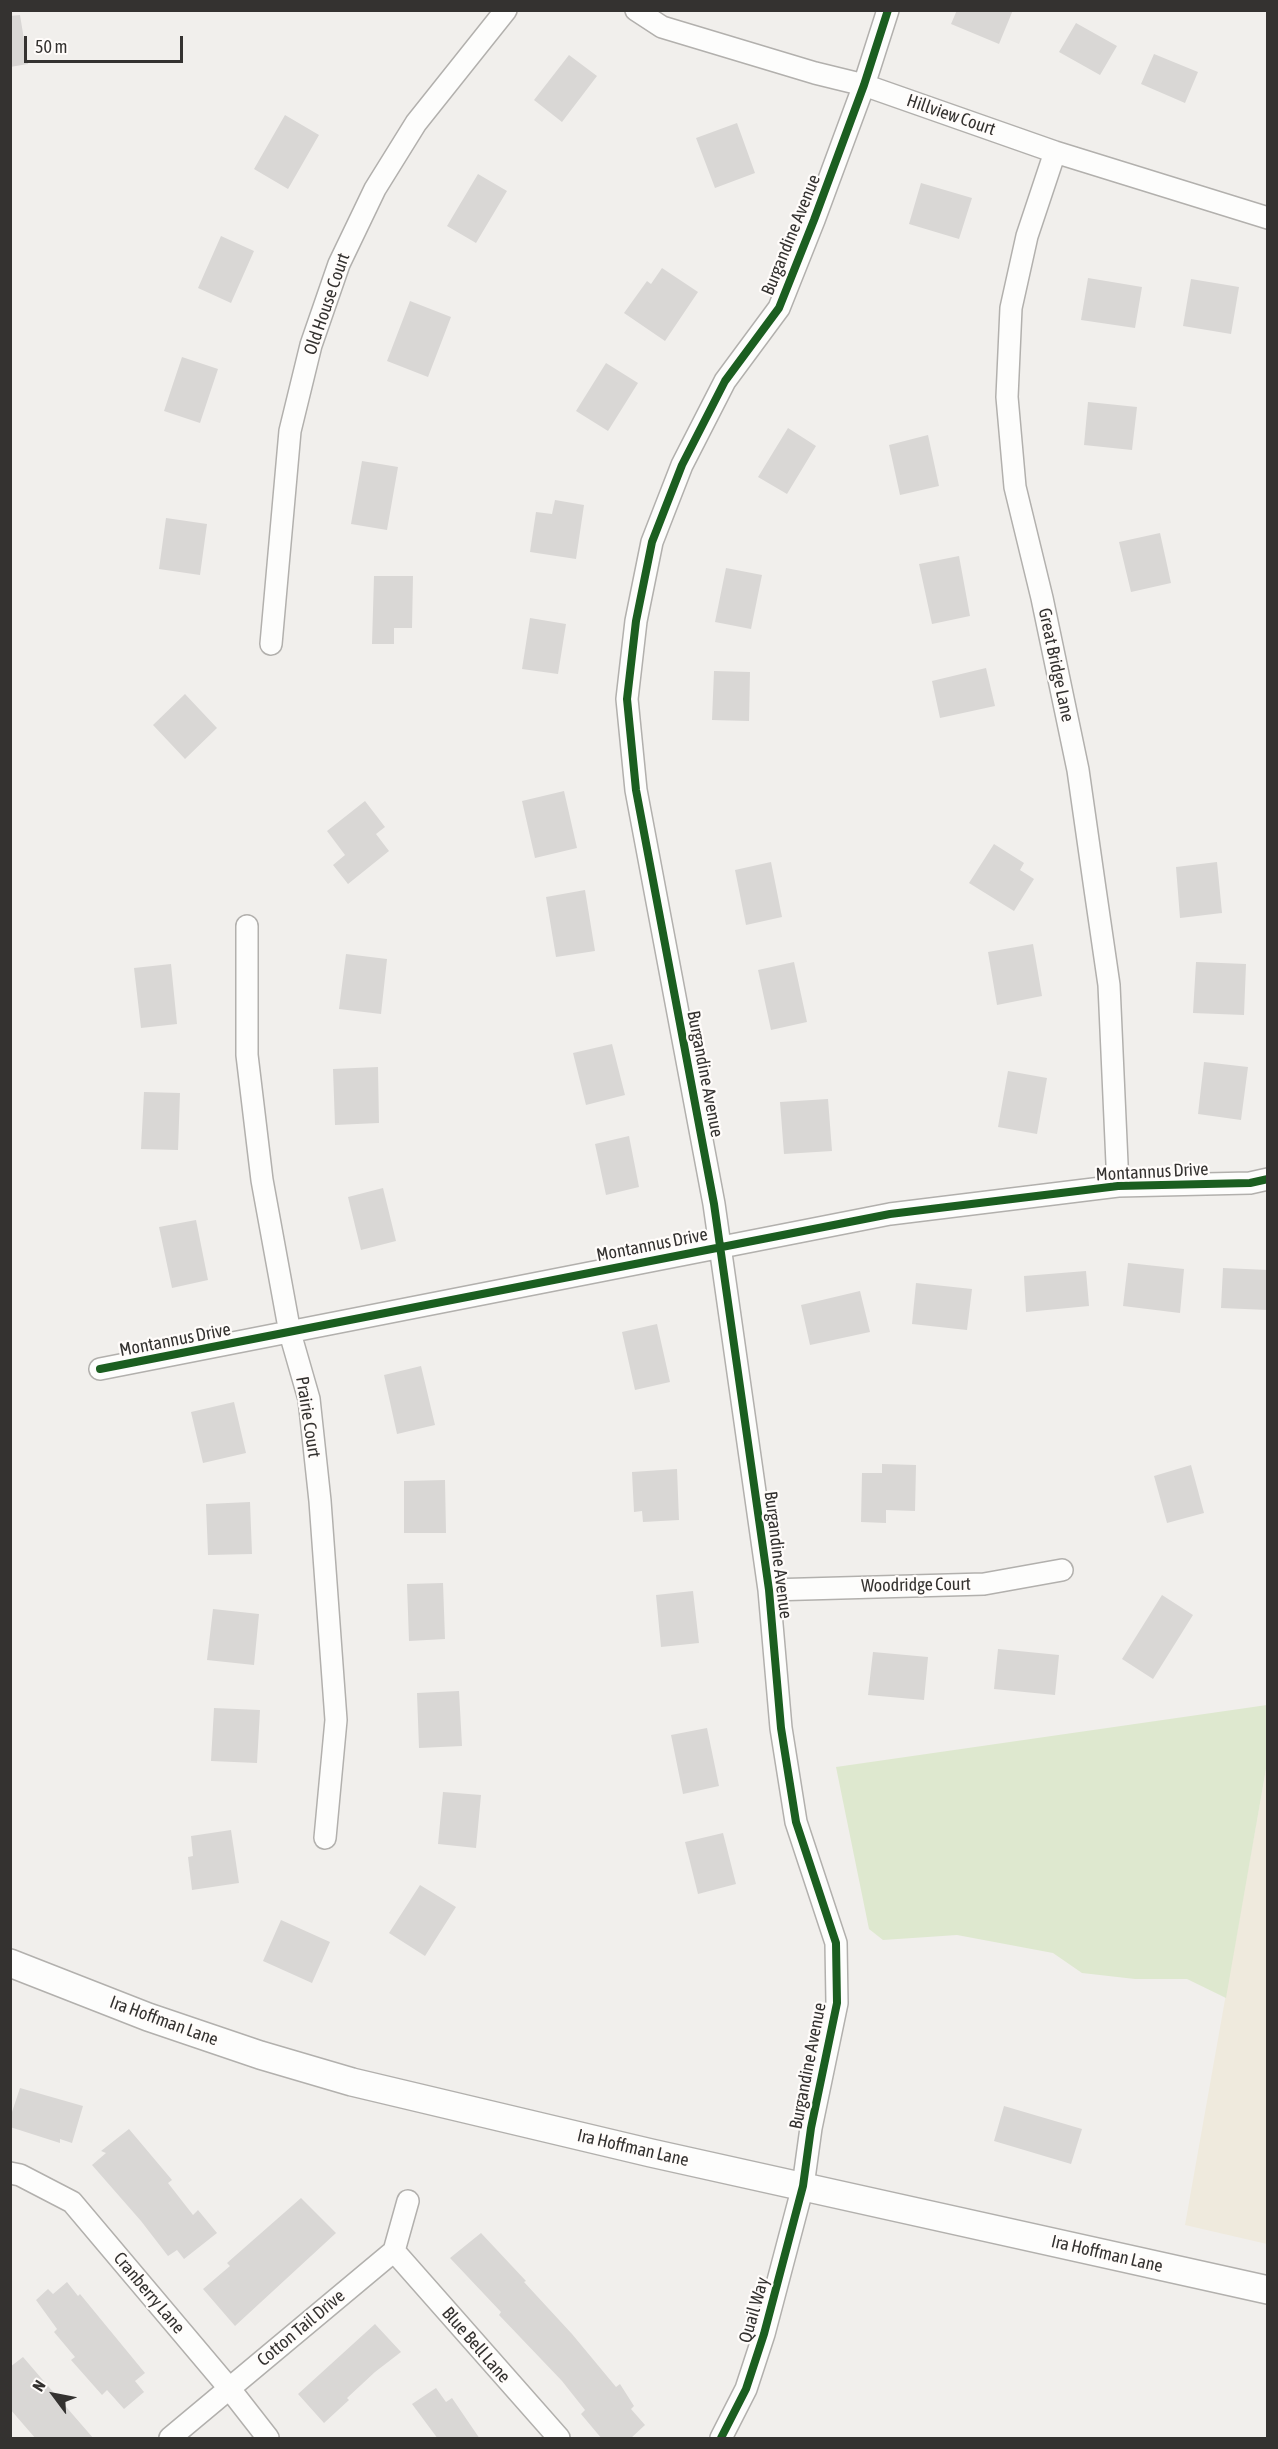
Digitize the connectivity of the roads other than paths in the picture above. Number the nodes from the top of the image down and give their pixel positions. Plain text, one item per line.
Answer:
1 (506, 10) edge
2 (636, 10) edge
3 (888, 10) edge
4 (864, 85) junction
5 (1055, 152) junction
6 (1268, 218) edge
7 (271, 644) dead end
8 (247, 926) dead end
9 (1262, 1183) edge
10 (1118, 1186) junction
11 (720, 1246) junction
12 (290, 1333) junction
13 (100, 1369) dead end
14 (1062, 1570) dead end
15 (769, 1590) junction
16 (325, 1838) dead end
17 (14, 1964) edge
18 (10, 2173) edge
19 (803, 2186) junction
20 (408, 2201) dead end
21 (394, 2251) junction
22 (1268, 2290) edge
23 (229, 2388) junction
24 (170, 2439) edge
25 (268, 2439) edge
26 (558, 2439) edge
27 (721, 2439) edge

1 - 7 street, Old House Court
2 - 4 street, Hillview Court
3 - 4 street, Burgandine Avenue
4 - 5 street, Hillview Court
4 - 11 street, Burgandine Avenue
5 - 6 street, Hillview Court
5 - 10 street, Great Bridge Lane
8 - 12 street, Prairie Court
9 - 10 street, Montannus Drive
10 - 11 street, Montannus Drive
11 - 12 street, Montannus Drive
11 - 15 street, Burgandine Avenue
12 - 13 street, Montannus Drive
12 - 16 street, Prairie Court
14 - 15 street, Woodridge Court
15 - 19 street, Burgandine Avenue
17 - 19 main road, Ira Hoffman Lane
18 - 23 street, Cranberry Lane
19 - 22 main road, Ira Hoffman Lane
19 - 27 street, Quail Way
20 - 21 street
21 - 23 street, Cotton Tail Drive
21 - 26 street, Blue Bell Lane
23 - 24 street, Cotton Tail Drive
23 - 25 street, Cranberry Lane

